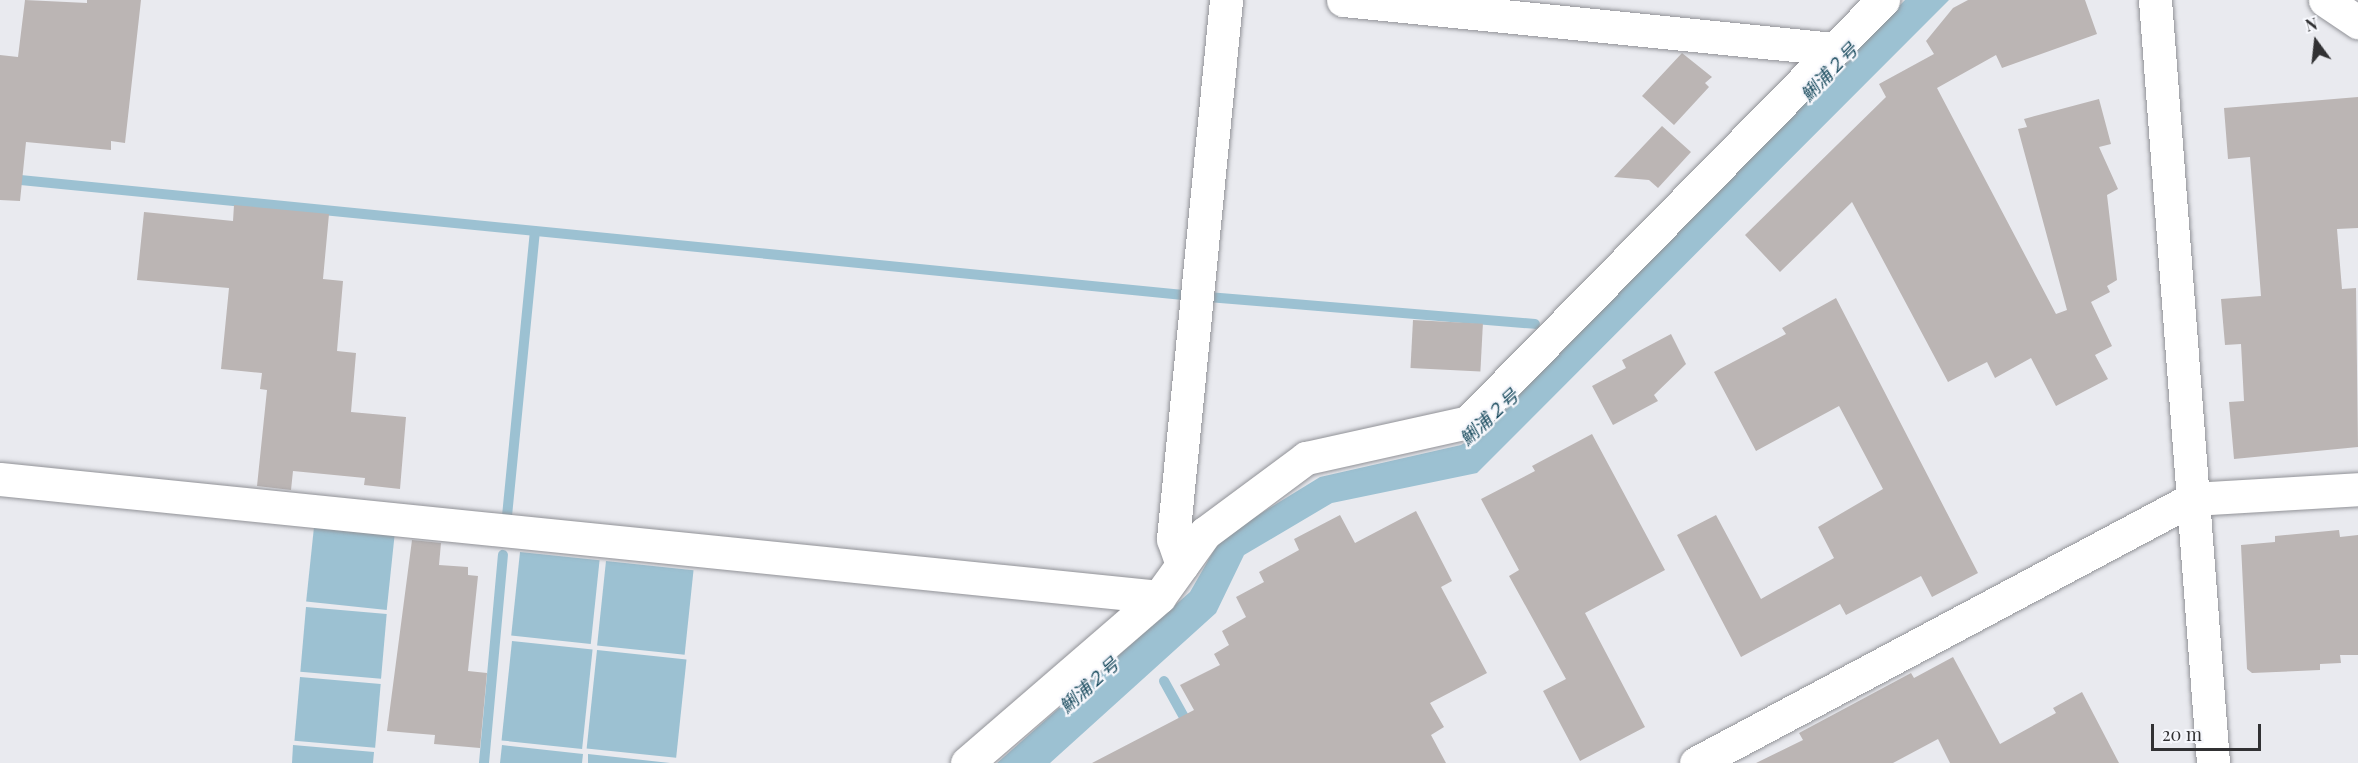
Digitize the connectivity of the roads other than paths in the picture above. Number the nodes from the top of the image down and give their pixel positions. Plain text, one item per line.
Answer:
1 (1226, 0) edge
2 (1343, 0) edge
3 (1883, 0) edge
4 (2155, 0) edge
5 (2325, 0) edge
6 (2358, 22) edge
7 (1834, 50) junction
8 (0, 479) edge
9 (2358, 489) edge
10 (2192, 499) junction
11 (1182, 565) junction
12 (1159, 597) junction
13 (967, 763) edge
14 (1696, 763) edge
15 (2213, 763) edge

1 - 11 street
2 - 7 street
3 - 7 street
4 - 10 street
5 - 6 street
7 - 11 street
8 - 12 street
9 - 10 street
10 - 14 street
10 - 15 street
11 - 12 street
12 - 13 street

